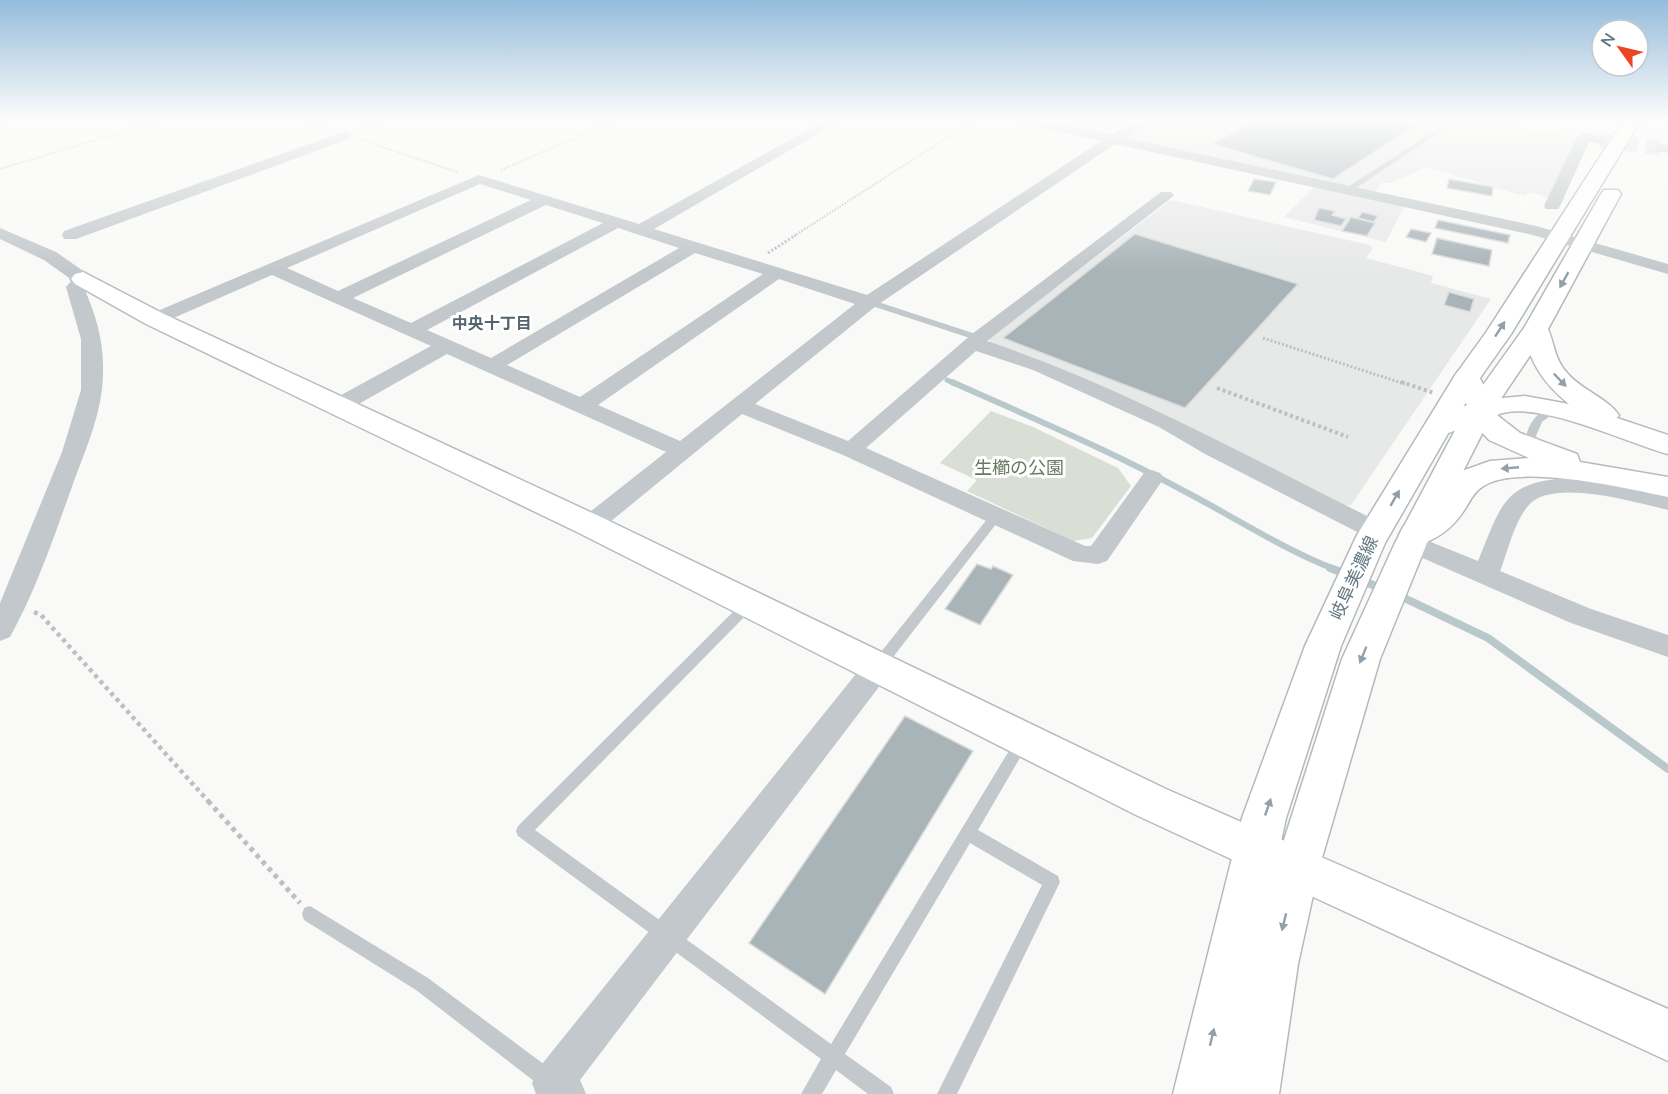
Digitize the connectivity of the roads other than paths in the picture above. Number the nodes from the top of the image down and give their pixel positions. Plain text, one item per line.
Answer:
1 (252, 169) edge
2 (748, 169) edge
3 (1068, 169) edge
4 (1249, 169) edge
5 (1379, 169) edge
6 (1569, 169) edge
7 (1603, 169) edge
8 (1624, 169) edge
9 (1347, 190) junction
10 (1166, 195) dead end
11 (544, 200) junction
12 (1552, 206) dead end
13 (616, 223) junction
14 (640, 230) junction
15 (0, 233) edge
16 (70, 235) dead end
17 (1560, 237) junction
18 (1584, 244) junction
19 (692, 247) junction
20 (271, 268) junction
21 (1668, 269) edge
22 (777, 273) junction
23 (83, 279) junction
24 (338, 298) junction
25 (869, 302) junction
26 (155, 320) junction
27 (1536, 329) junction
28 (411, 331) junction
29 (976, 340) junction
30 (447, 346) junction
31 (492, 366) junction
32 (1467, 377) junction
33 (340, 405) junction
34 (582, 406) junction
35 (740, 406) junction
36 (1482, 406) junction
37 (1553, 410) junction
38 (1438, 428) junction
39 (1666, 445) edge
40 (851, 450) junction
41 (683, 451) junction
42 (1545, 453) junction
43 (1152, 478) dead end
44 (1630, 481) junction
45 (1668, 487) edge
46 (1668, 502) edge
47 (996, 516) junction
48 (590, 525) junction
49 (1376, 531) junction
50 (1413, 539) junction
51 (1485, 575) junction
52 (1372, 584) junction
53 (749, 604) junction
54 (0, 630) edge
55 (1668, 646) edge
56 (878, 667) junction
57 (1024, 739) junction
58 (968, 833) junction
59 (1276, 859) junction
60 (310, 914) road end
61 (667, 936) junction
62 (1668, 1035) edge
63 (833, 1058) junction
64 (559, 1088) edge
65 (811, 1094) edge
66 (885, 1094) edge
67 (947, 1094) edge
68 (1200, 1094) edge
69 (1252, 1094) edge

1 - 16 street
2 - 14 street
3 - 25 street
4 - 9 street
5 - 9 lane
6 - 12 street
7 - 17 main road, 岐阜美濃線
8 - 18 main road, 岐阜美濃線
9 - 17 street
10 - 29 street
11 - 13 street
11 - 20 street
11 - 24 street
13 - 14 street
13 - 28 street
14 - 19 street
15 - 23 street
17 - 18 street
32 -> 17 main road, 岐阜美濃線
18 - 21 street
18 -> 27 main road, 岐阜美濃線
19 - 22 street
19 - 31 street
20 - 24 street
20 - 26 street
22 - 25 street
22 - 34 street
23 - 26 main road
23 - 54 street
24 - 28 street
25 - 29 lane
25 - 35 street
26 - 33 main road
27 - 36 main road, 岐阜美濃線
27 -> 39 main road
28 - 30 street
29 - 40 street
29 - 49 street
30 - 31 street
30 - 33 street
31 - 34 street
32 - 36 main road
32 - 38 main road, 岐阜美濃線
33 - 48 main road
34 - 41 street
35 - 40 street
35 - 41 street
36 - 37 main road
36 - 38 main road
36 - 42 main road
36 - 50 main road, 岐阜美濃線
37 - 39 main road
37 - 42 lane
49 -> 38 main road, 岐阜美濃線
40 - 47 street
41 - 48 street
42 - 44 main road
43 - 47 street
44 - 45 main road
44 -> 50 main road
46 - 51 street
47 - 56 lane
48 - 53 main road
49 - 52 main road, 岐阜美濃線
50 - 51 street
50 - 52 main road, 岐阜美濃線
51 - 55 street
52 - 59 main road, 岐阜美濃線
53 - 56 main road
53 - 61 lane
56 - 57 main road
56 - 61 street
57 - 58 lane
57 - 59 main road
58 - 63 lane
58 - 67 lane
59 - 62 main road
68 -> 59 main road, 岐阜美濃線
59 -> 69 main road, 岐阜美濃線
60 - 64 lane
61 - 63 lane
61 - 64 street
63 - 65 lane
63 - 66 lane

